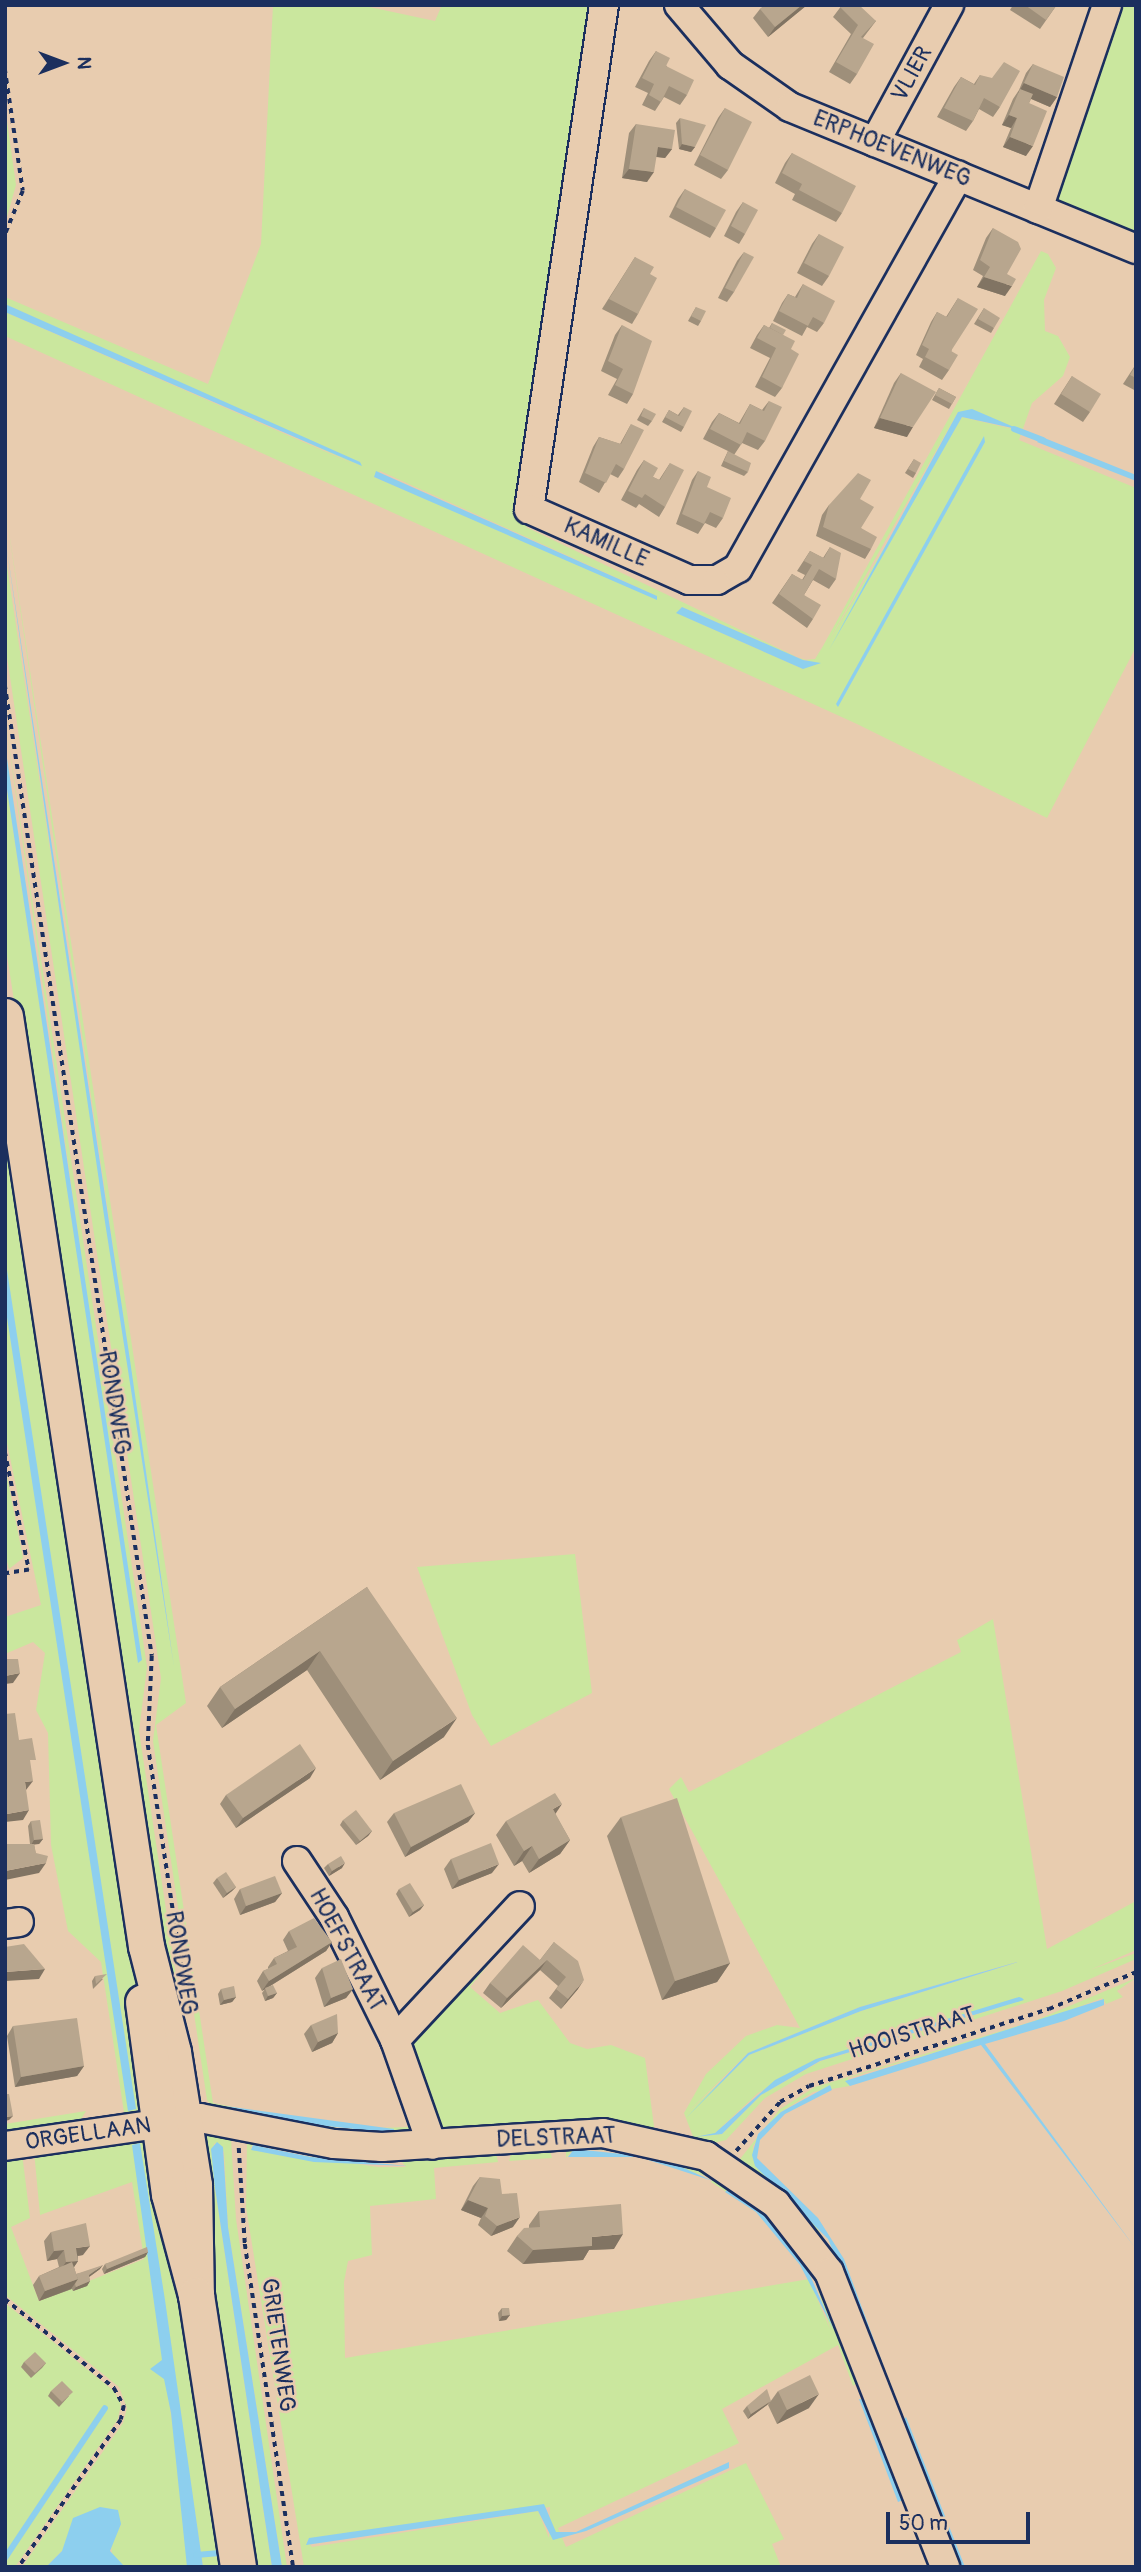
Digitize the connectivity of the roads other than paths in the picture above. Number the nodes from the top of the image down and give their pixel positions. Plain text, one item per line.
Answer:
1 (604, 5) edge
2 (679, 5) edge
3 (949, 5) edge
4 (1107, 5) edge
5 (874, 142) junction
6 (958, 176) junction
7 (1038, 209) junction
8 (1136, 249) edge
9 (5, 1016) edge
10 (297, 1861) dead end
11 (520, 1906) dead end
12 (395, 2040) junction
13 (171, 2121) junction
14 (432, 2145) junction
15 (5, 2146) edge
16 (237, 2567) edge
17 (945, 2567) edge

1 - 6 street, KAMILLE
2 - 5 street, ERPHOEVENWEG
3 - 5 street, VLIER
4 - 7 street
5 - 6 street, ERPHOEVENWEG
6 - 7 street, ERPHOEVENWEG
7 - 8 street, ERPHOEVENWEG
9 - 13 main road, RONDWEG
10 - 12 street, HOEFSTRAAT
11 - 12 street, HOEFSTRAAT
12 - 14 street, HOEFSTRAAT
13 - 14 street, DELSTRAAT
13 - 15 street, ORGELLAAN
13 - 16 main road, RONDWEG
14 - 17 street, DELSTRAAT

